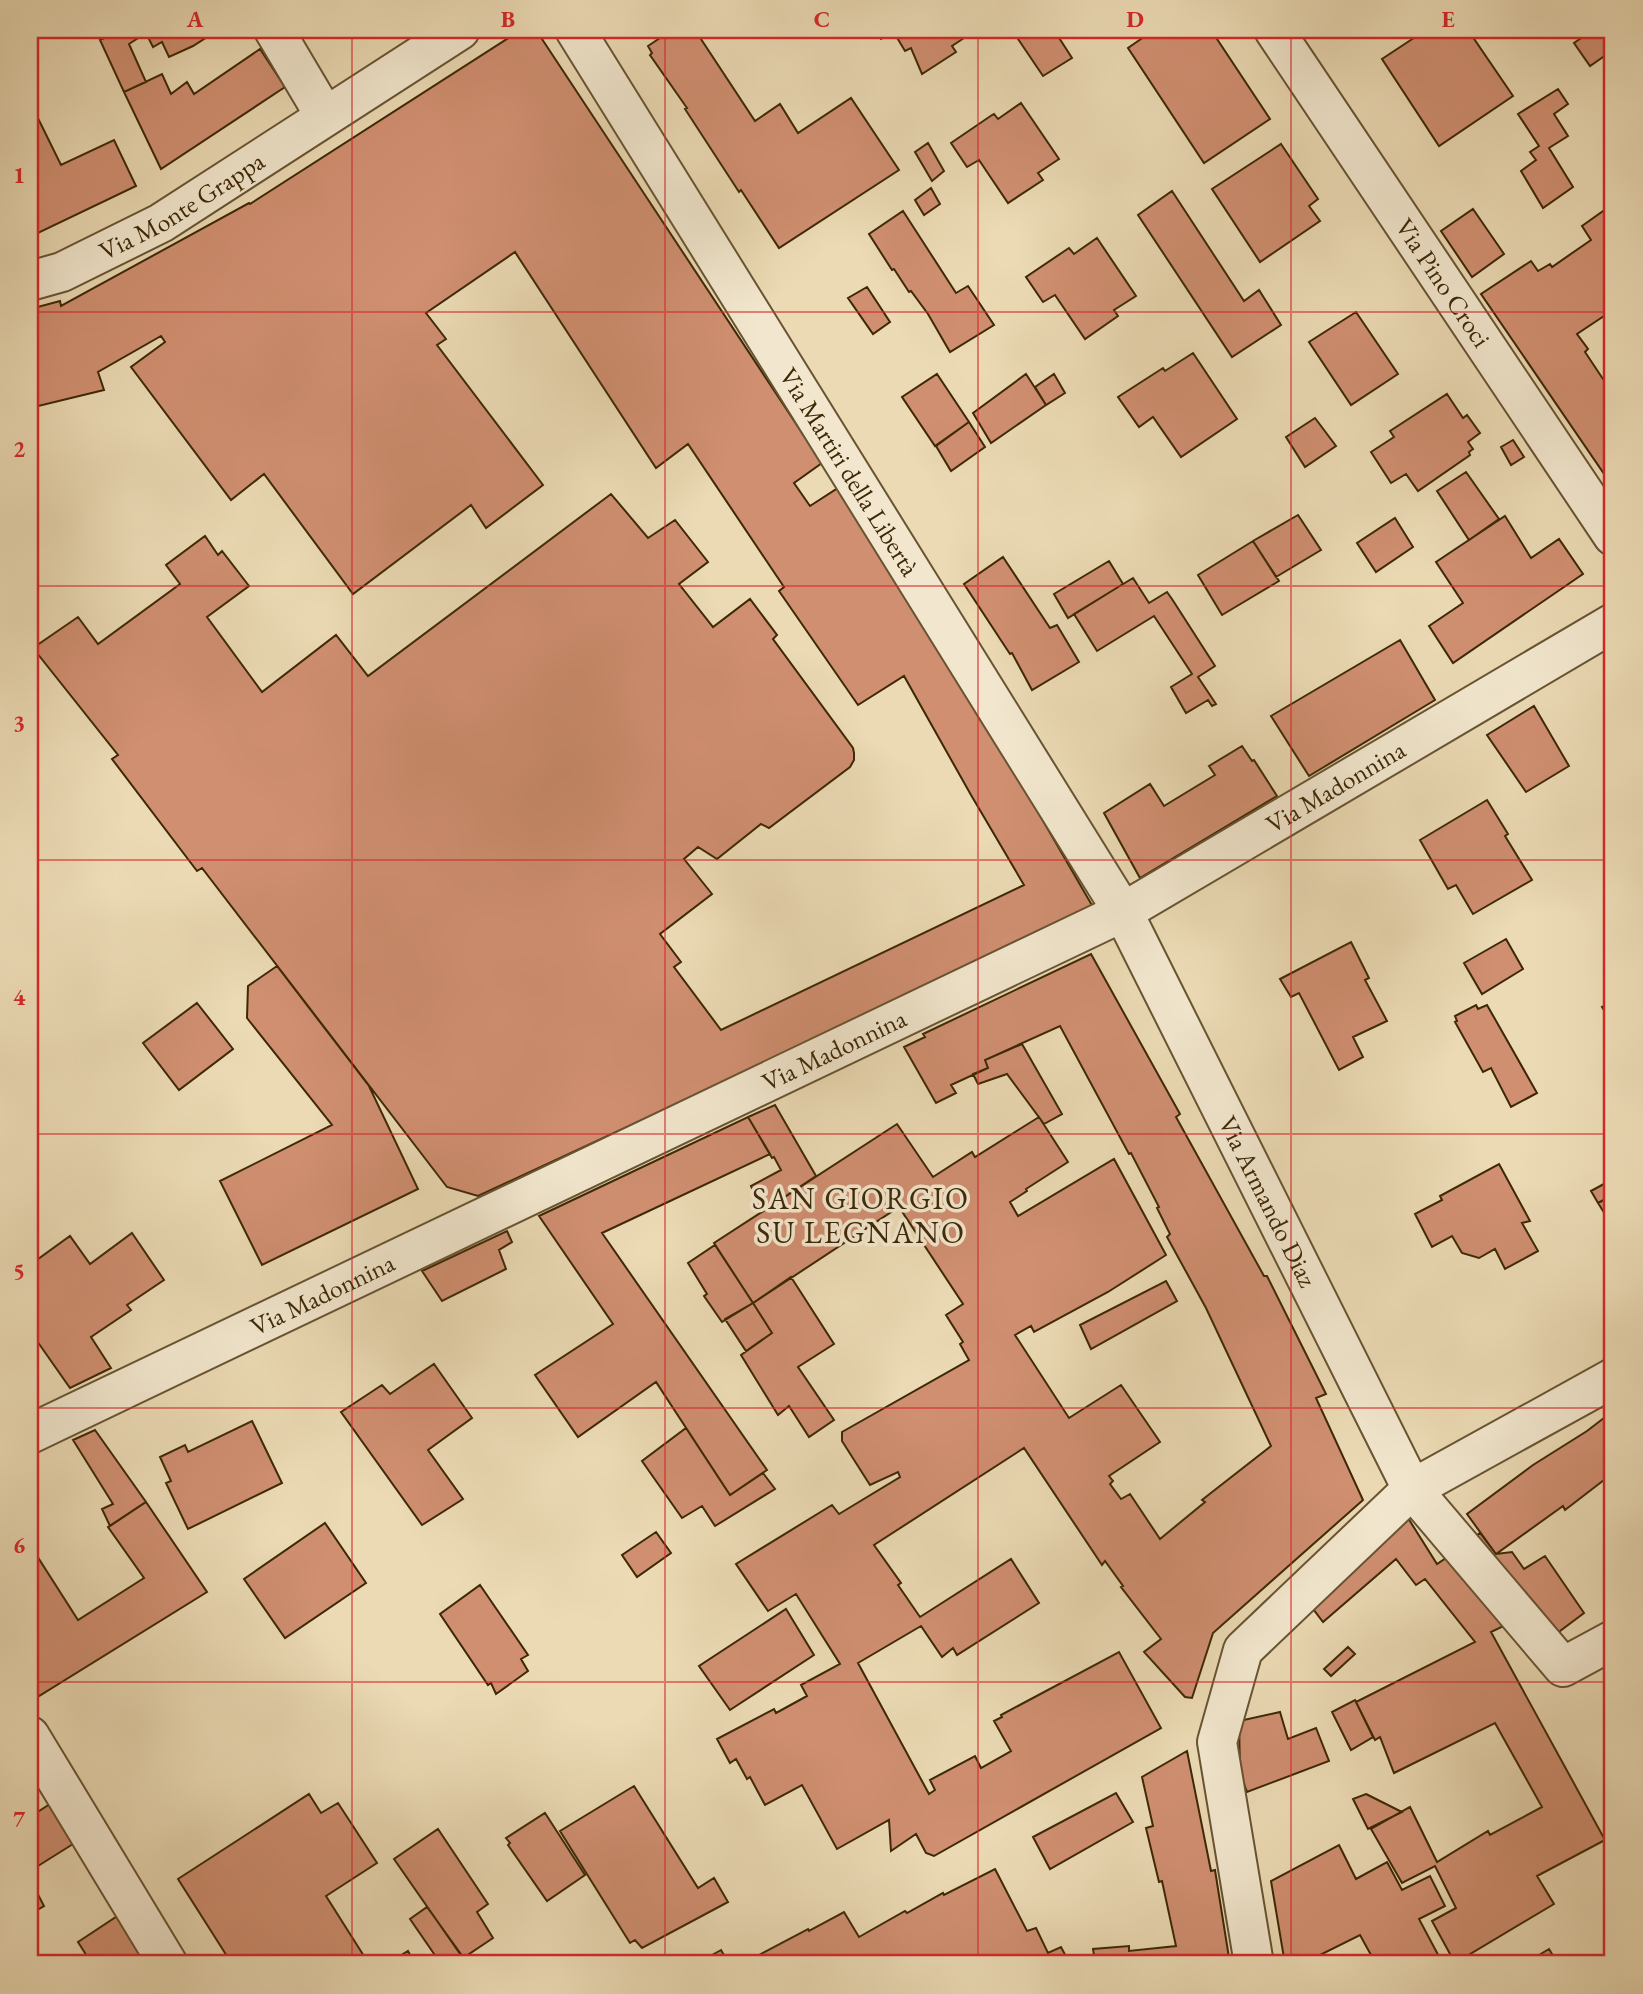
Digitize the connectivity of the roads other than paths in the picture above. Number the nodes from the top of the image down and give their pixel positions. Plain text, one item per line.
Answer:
1 (274, 30) edge
2 (460, 30) edge
3 (575, 30) edge
4 (1274, 30) edge
5 (325, 116) junction
6 (30, 281) edge
7 (1613, 536) edge
8 (1613, 623) edge
9 (1123, 912) junction
10 (1613, 1378) edge
11 (30, 1434) edge
12 (1412, 1489) junction
13 (1613, 1640) edge
14 (30, 1736) edge
15 (168, 1964) edge
16 (1254, 1964) edge

1 - 5 street
2 - 5 street, Via Monte Grappa
3 - 9 street, Via Martiri della Libertà
4 - 7 street, Via Pino Croci
5 - 6 street, Via Monte Grappa
8 - 9 street, Via Madonnina
9 - 11 street, Via Madonnina
9 - 12 street, Via Armando Diaz
10 - 12 street
12 - 13 street, Via Armando Diaz
12 - 16 street
14 - 15 street

